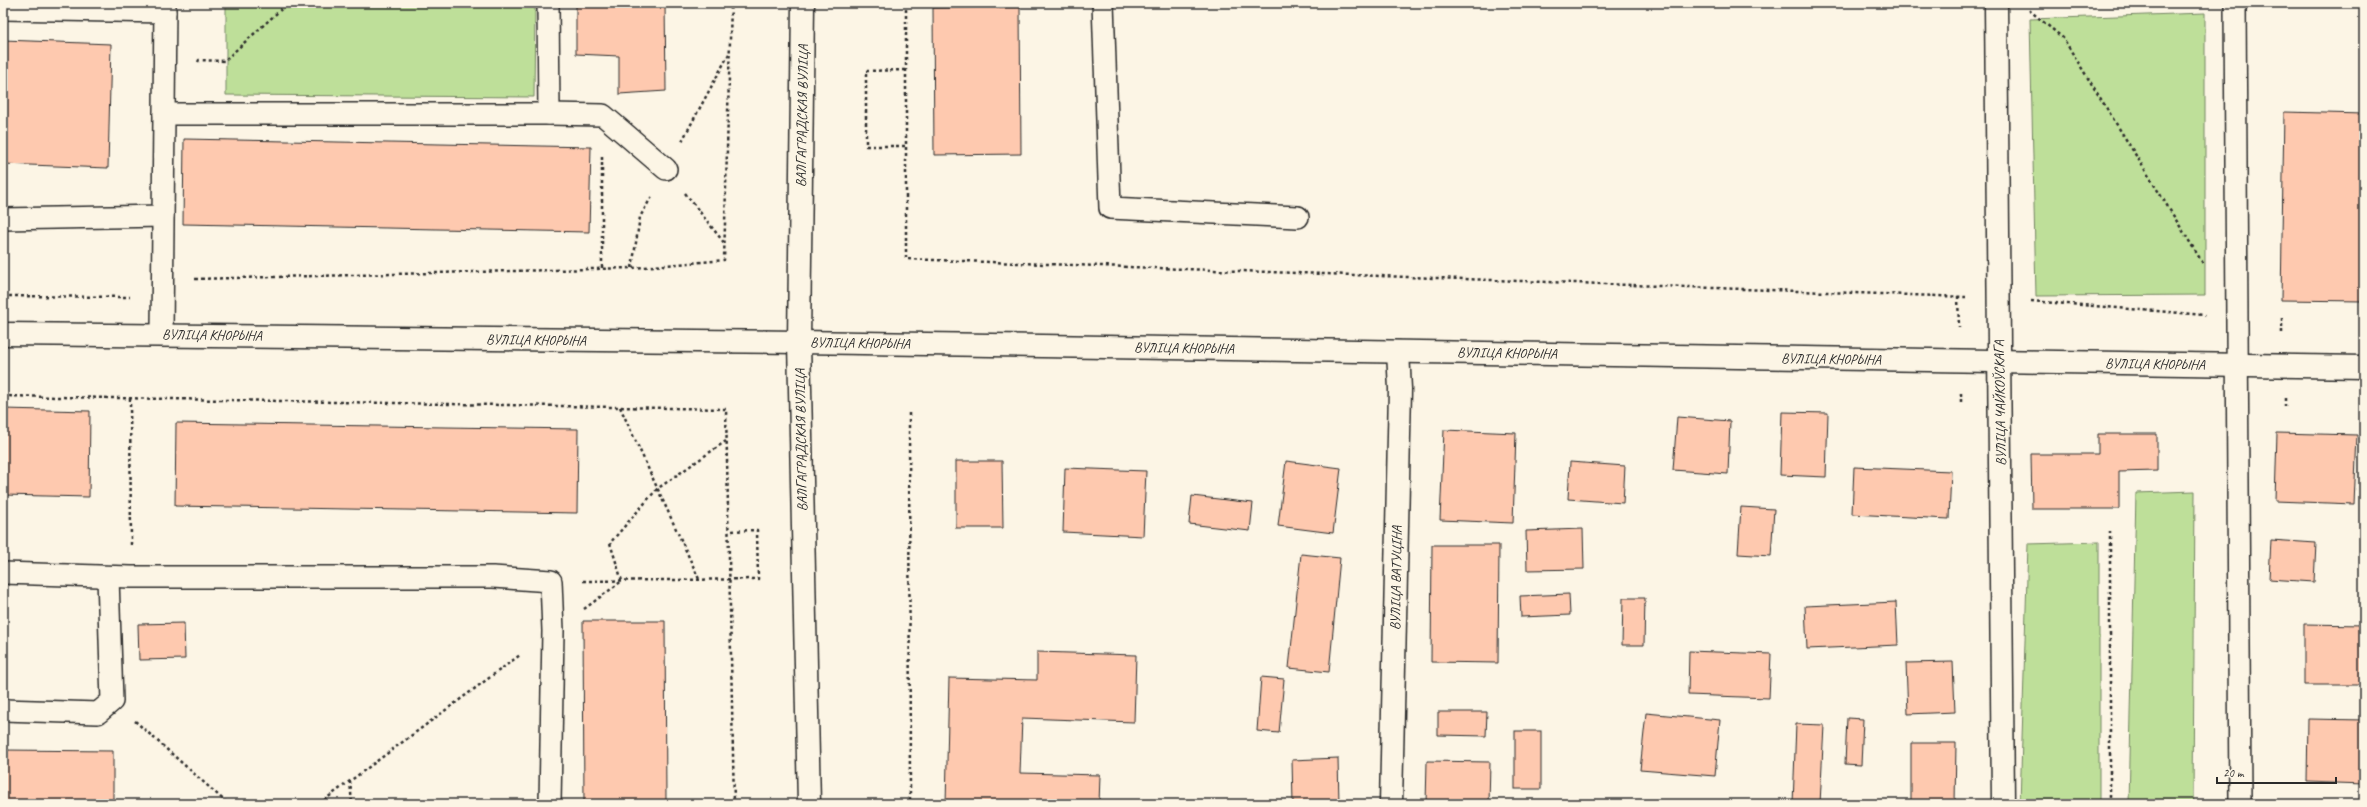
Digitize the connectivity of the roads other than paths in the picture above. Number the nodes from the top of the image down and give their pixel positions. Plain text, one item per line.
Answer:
1 (548, 3) edge
2 (803, 3) edge
3 (1103, 3) edge
4 (1996, 3) edge
5 (2235, 3) edge
6 (165, 8) edge
7 (3, 9) edge
8 (164, 114) junction
9 (549, 114) junction
10 (666, 169) road end
11 (163, 216) junction
12 (1298, 217) dead end
13 (3, 219) edge
14 (3, 334) edge
15 (162, 334) junction
16 (799, 342) junction
17 (1398, 352) junction
18 (2000, 361) junction
19 (2237, 365) junction
20 (2364, 367) edge
21 (3, 573) edge
22 (108, 576) junction
23 (3, 710) edge
24 (550, 804) edge
25 (809, 804) edge
26 (1391, 804) edge
27 (2003, 804) edge
28 (2240, 804) edge

1 - 9 lane
2 - 16 main road, ВАЛГАГРАДСКАЯ ВУЛІЦА
3 - 12 lane
4 - 18 main road, ВУЛІЦА ЧАЙКОЎСКАГА
5 - 19 lane
6 - 7 lane
6 - 8 lane
8 - 9 lane
8 - 11 lane
9 - 10 lane
11 - 13 lane
11 - 15 lane
14 - 15 main road, ВУЛІЦА КНОРЫНА
15 - 16 main road, ВУЛІЦА КНОРЫНА
16 - 17 main road, ВУЛІЦА КНОРЫНА
16 - 25 main road, ВАЛГАГРАДСКАЯ ВУЛІЦА
17 - 18 main road, ВУЛІЦА КНОРЫНА
17 - 26 main road, ВУЛІЦА ВАТУЦІНА
18 - 19 main road, ВУЛІЦА КНОРЫНА
18 - 27 main road, ВУЛІЦА ЧАЙКОЎСКАГА
19 - 20 main road, ВУЛІЦА КНОРЫНА
19 - 28 lane
21 - 22 lane
22 - 23 lane
22 - 24 lane

